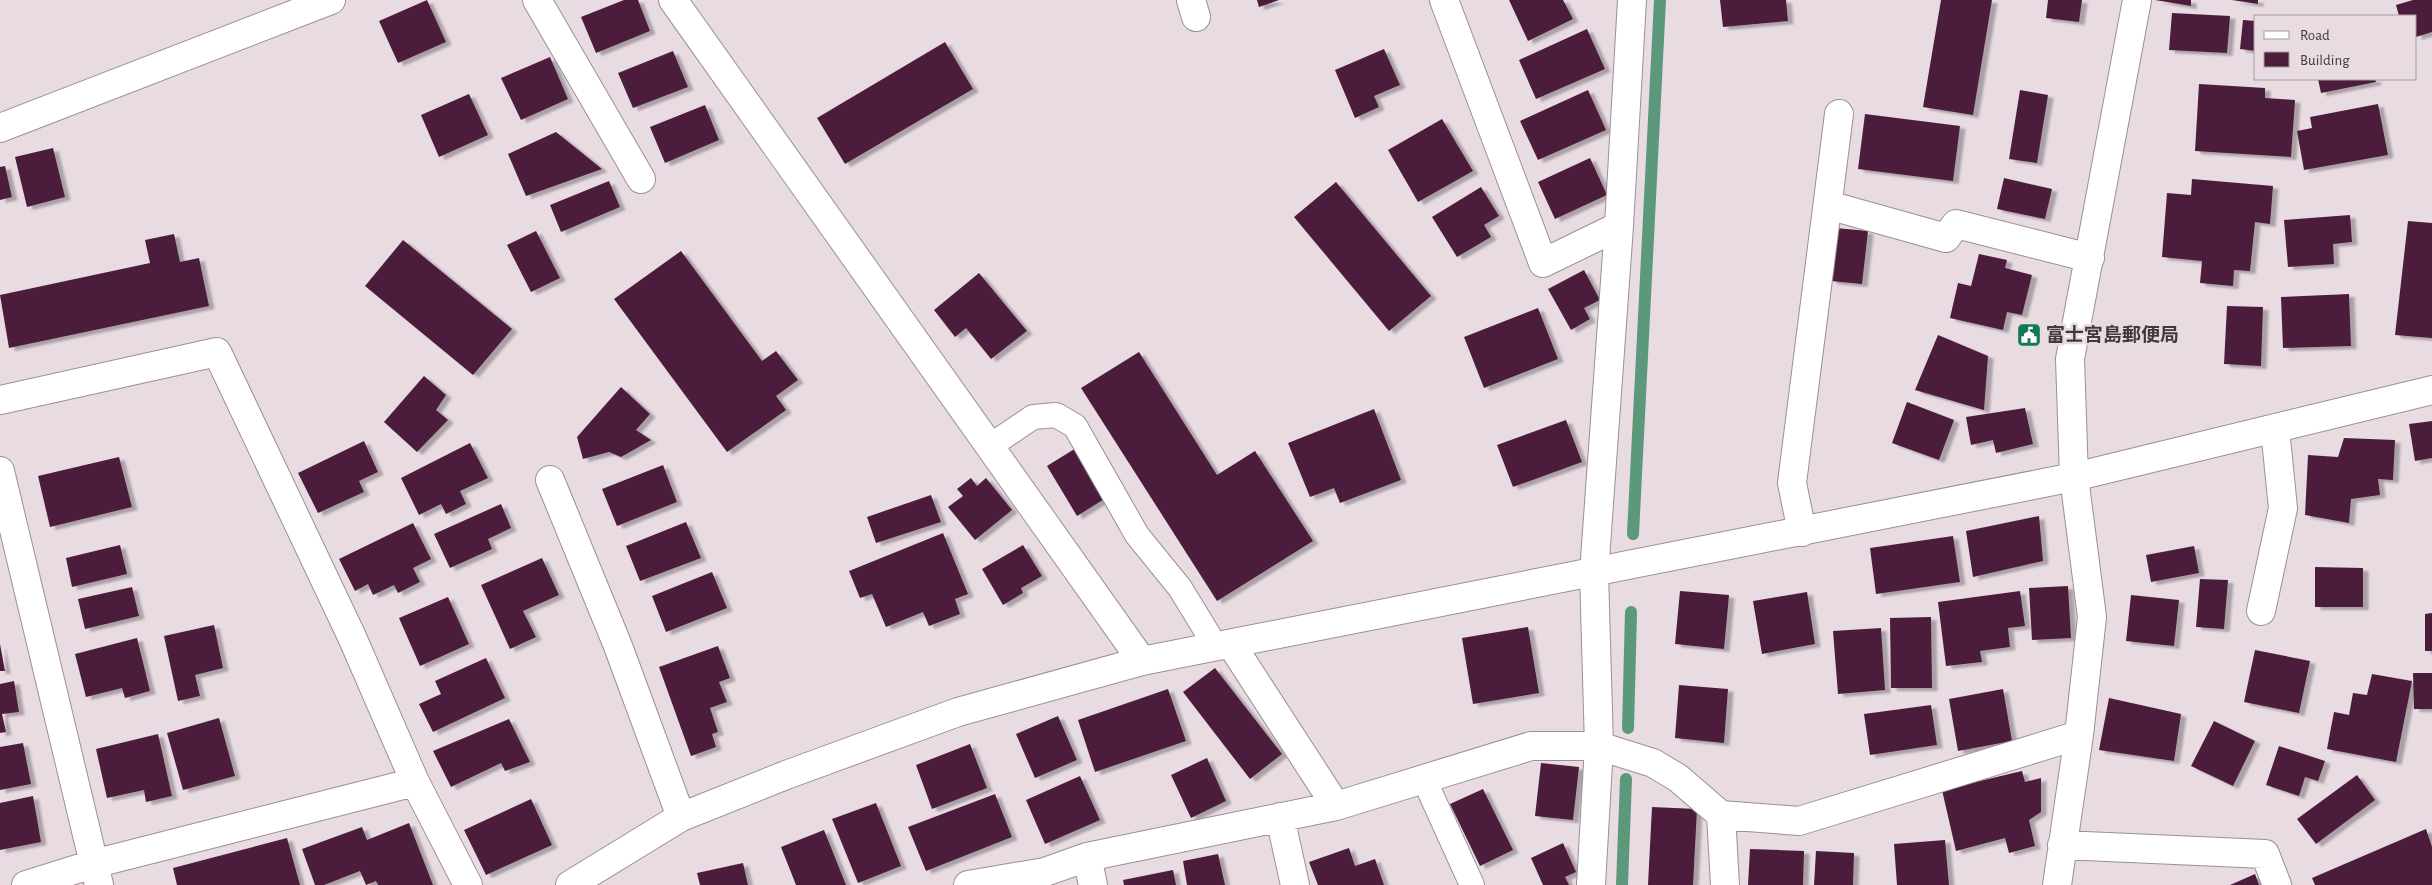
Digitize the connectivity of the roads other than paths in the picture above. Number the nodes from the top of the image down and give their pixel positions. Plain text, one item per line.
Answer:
1 (331, 0) edge
2 (537, 0) edge
3 (673, 0) edge
4 (1444, 0) edge
5 (1632, 0) edge
6 (2137, 0) edge
7 (1839, 114) dead end
8 (0, 128) edge
9 (641, 179) dead end
10 (1828, 205) junction
11 (1619, 226) junction
12 (2090, 258) junction
13 (2432, 390) edge
14 (0, 400) edge
15 (2275, 428) junction
16 (990, 446) junction
17 (0, 471) edge
18 (2074, 477) junction
19 (550, 480) dead end
20 (1802, 532) junction
21 (1594, 573) junction
22 (2261, 611) dead end
23 (1224, 645) junction
24 (1142, 661) junction
25 (2080, 735) junction
26 (1599, 746) junction
27 (1424, 779) junction
28 (415, 782) junction
29 (1336, 806) junction
30 (1721, 815) junction
31 (681, 817) junction
32 (1280, 817) junction
33 (2062, 845) junction
34 (1087, 857) junction
35 (96, 875) edge
36 (26, 885) edge
37 (468, 885) edge
38 (570, 885) edge
39 (968, 885) edge
40 (1093, 885) edge
41 (1295, 885) edge
42 (1472, 885) edge
43 (1591, 885) edge
44 (1725, 885) edge
45 (2056, 885) edge
46 (2277, 885) edge

1 - 8 street
2 - 9 street
3 - 16 street
4 - 11 street
5 - 11 street
6 - 12 street
7 - 10 street
10 - 12 street
10 - 20 street
11 - 21 street
12 - 18 street
13 - 15 street
14 - 28 street
15 - 18 street
15 - 22 street
16 - 23 lane
16 - 24 street
17 - 35 street
18 - 20 street
18 - 25 street
19 - 31 street
20 - 21 street
21 - 23 street
21 - 26 street
23 - 24 street
23 - 29 street
24 - 31 street
25 - 30 street
25 - 33 street
26 - 27 street
26 - 30 street
26 - 43 street
27 - 29 street
27 - 42 lane
28 - 35 street
28 - 37 street
29 - 32 street
30 - 44 street
31 - 38 street
32 - 34 street
32 - 41 street
33 - 45 street
33 - 46 street
34 - 39 street
34 - 40 street
35 - 36 street

